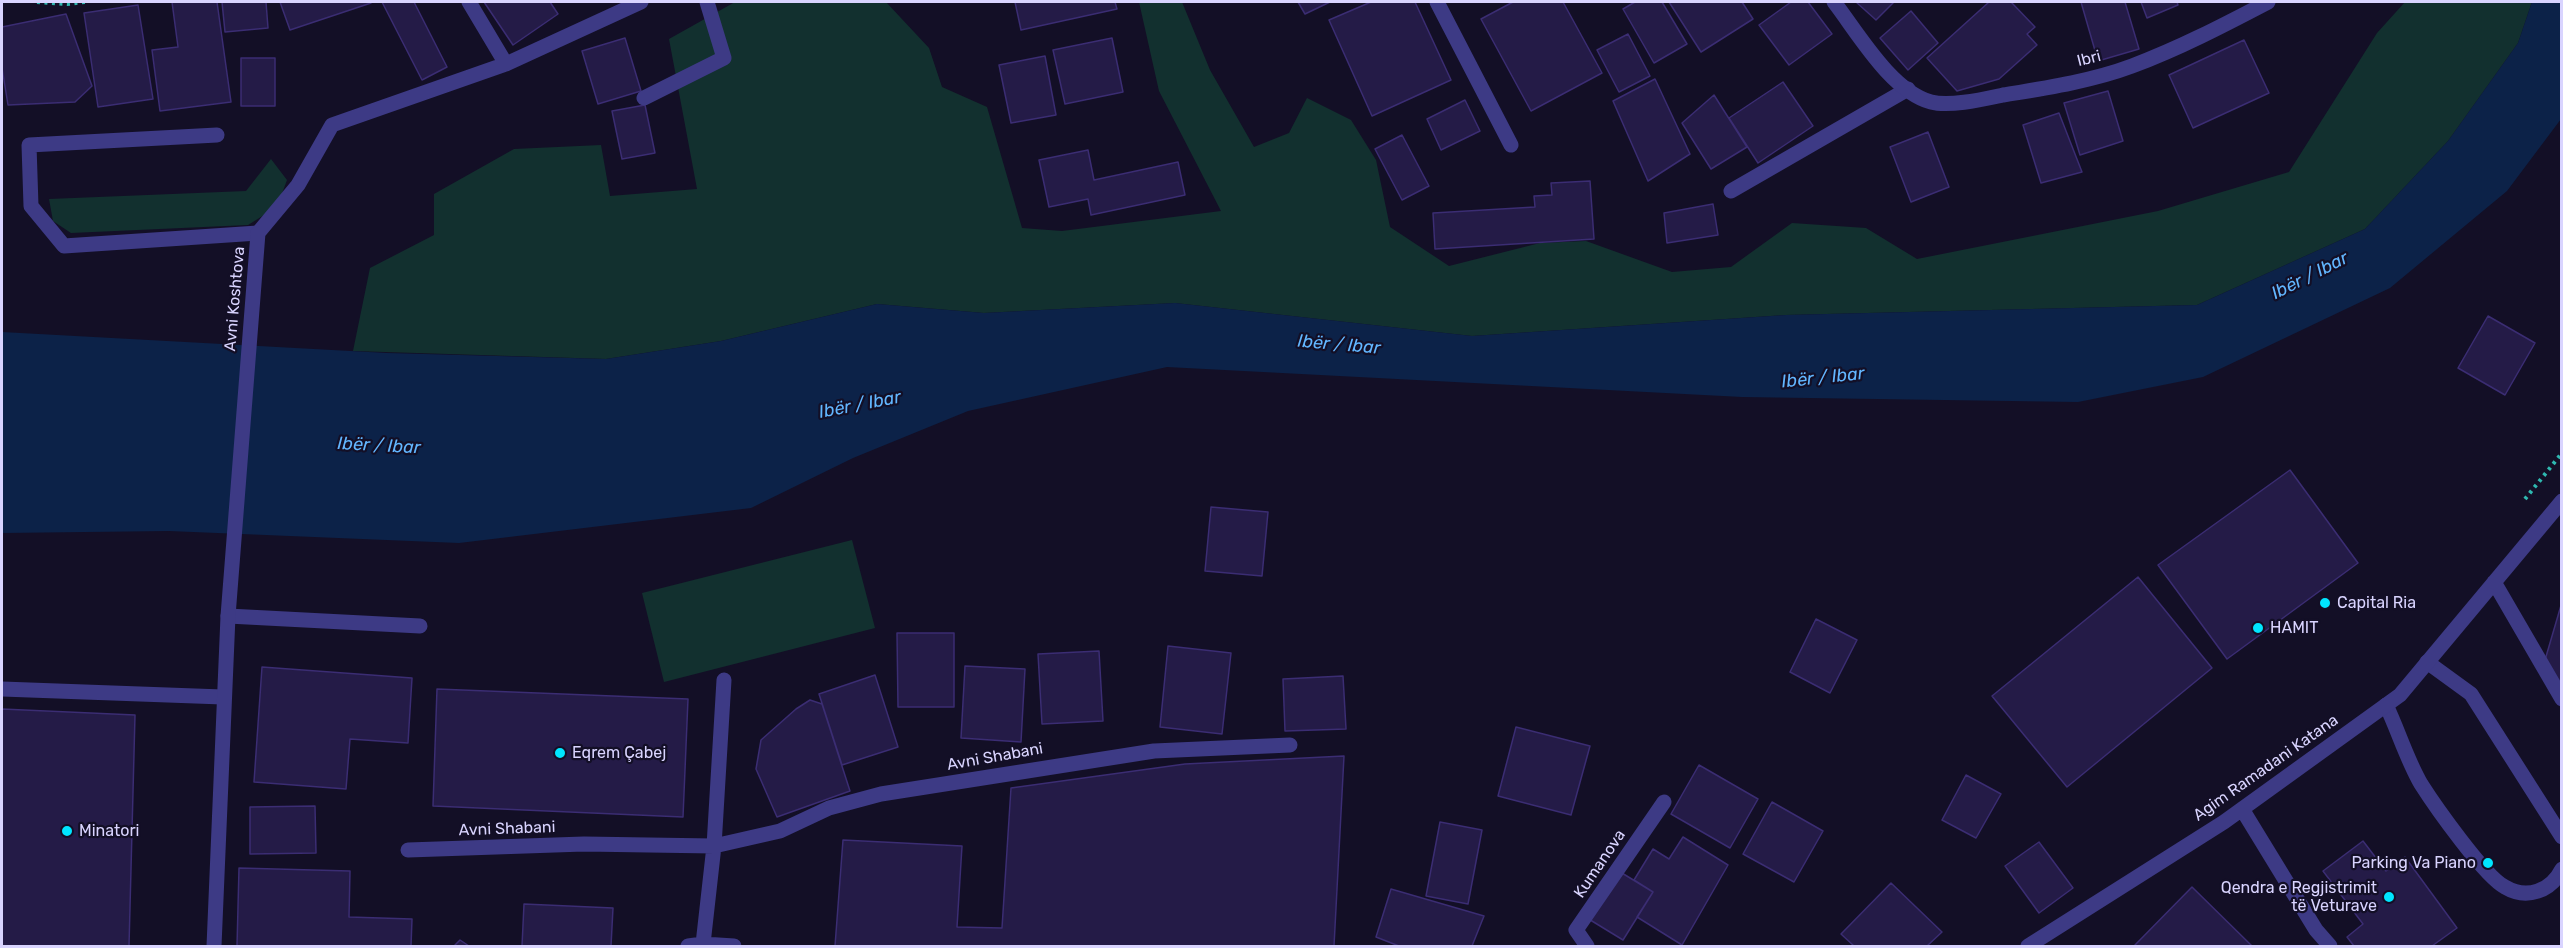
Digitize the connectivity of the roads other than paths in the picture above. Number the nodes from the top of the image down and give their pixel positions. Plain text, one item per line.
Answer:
1 (469, 2) edge
2 (641, 2) edge
3 (707, 2) edge
4 (1437, 2) edge
5 (1834, 2) edge
6 (2268, 2) edge
7 (506, 64) junction
8 (1908, 89) junction
9 (644, 98) dead end
10 (217, 135) dead end
11 (1511, 145) dead end
12 (1731, 191) dead end
13 (258, 233) junction
14 (2562, 501) edge
15 (2494, 582) junction
16 (228, 616) junction
17 (420, 626) dead end
18 (2427, 662) junction
19 (724, 680) dead end
20 (2, 689) edge
21 (223, 697) junction
22 (2562, 699) edge
23 (2386, 705) junction
24 (1290, 745) dead end
25 (1664, 802) dead end
26 (2242, 809) junction
27 (2562, 837) edge
28 (714, 846) junction
29 (408, 850) dead end
30 (2562, 868) edge
31 (695, 945) edge
32 (214, 946) edge
33 (734, 946) edge
34 (1587, 946) edge
35 (2028, 946) edge
36 (2330, 946) edge

1 - 7 street
2 - 7 street, Avni Koshtova
3 - 9 street
4 - 11 street
5 - 8 street, Ibri
6 - 8 street, Ibri
7 - 13 street, Avni Koshtova
8 - 12 street
10 - 13 street
13 - 16 street, Avni Koshtova
14 - 15 street, Agim Ramadani Katana
15 - 18 street, Agim Ramadani Katana
15 - 22 street
16 - 17 street
16 - 21 street, Avni Koshtova
18 - 23 street, Agim Ramadani Katana
18 - 27 street
19 - 28 street
20 - 21 street
21 - 32 street, Avni Koshtova
23 - 26 street, Agim Ramadani Katana
23 - 30 street
24 - 28 street, Avni Shabani
25 - 34 street, Kumanova
26 - 35 street, Agim Ramadani Katana
26 - 36 street
28 - 29 street, Avni Shabani
28 - 31 street
31 - 33 street

